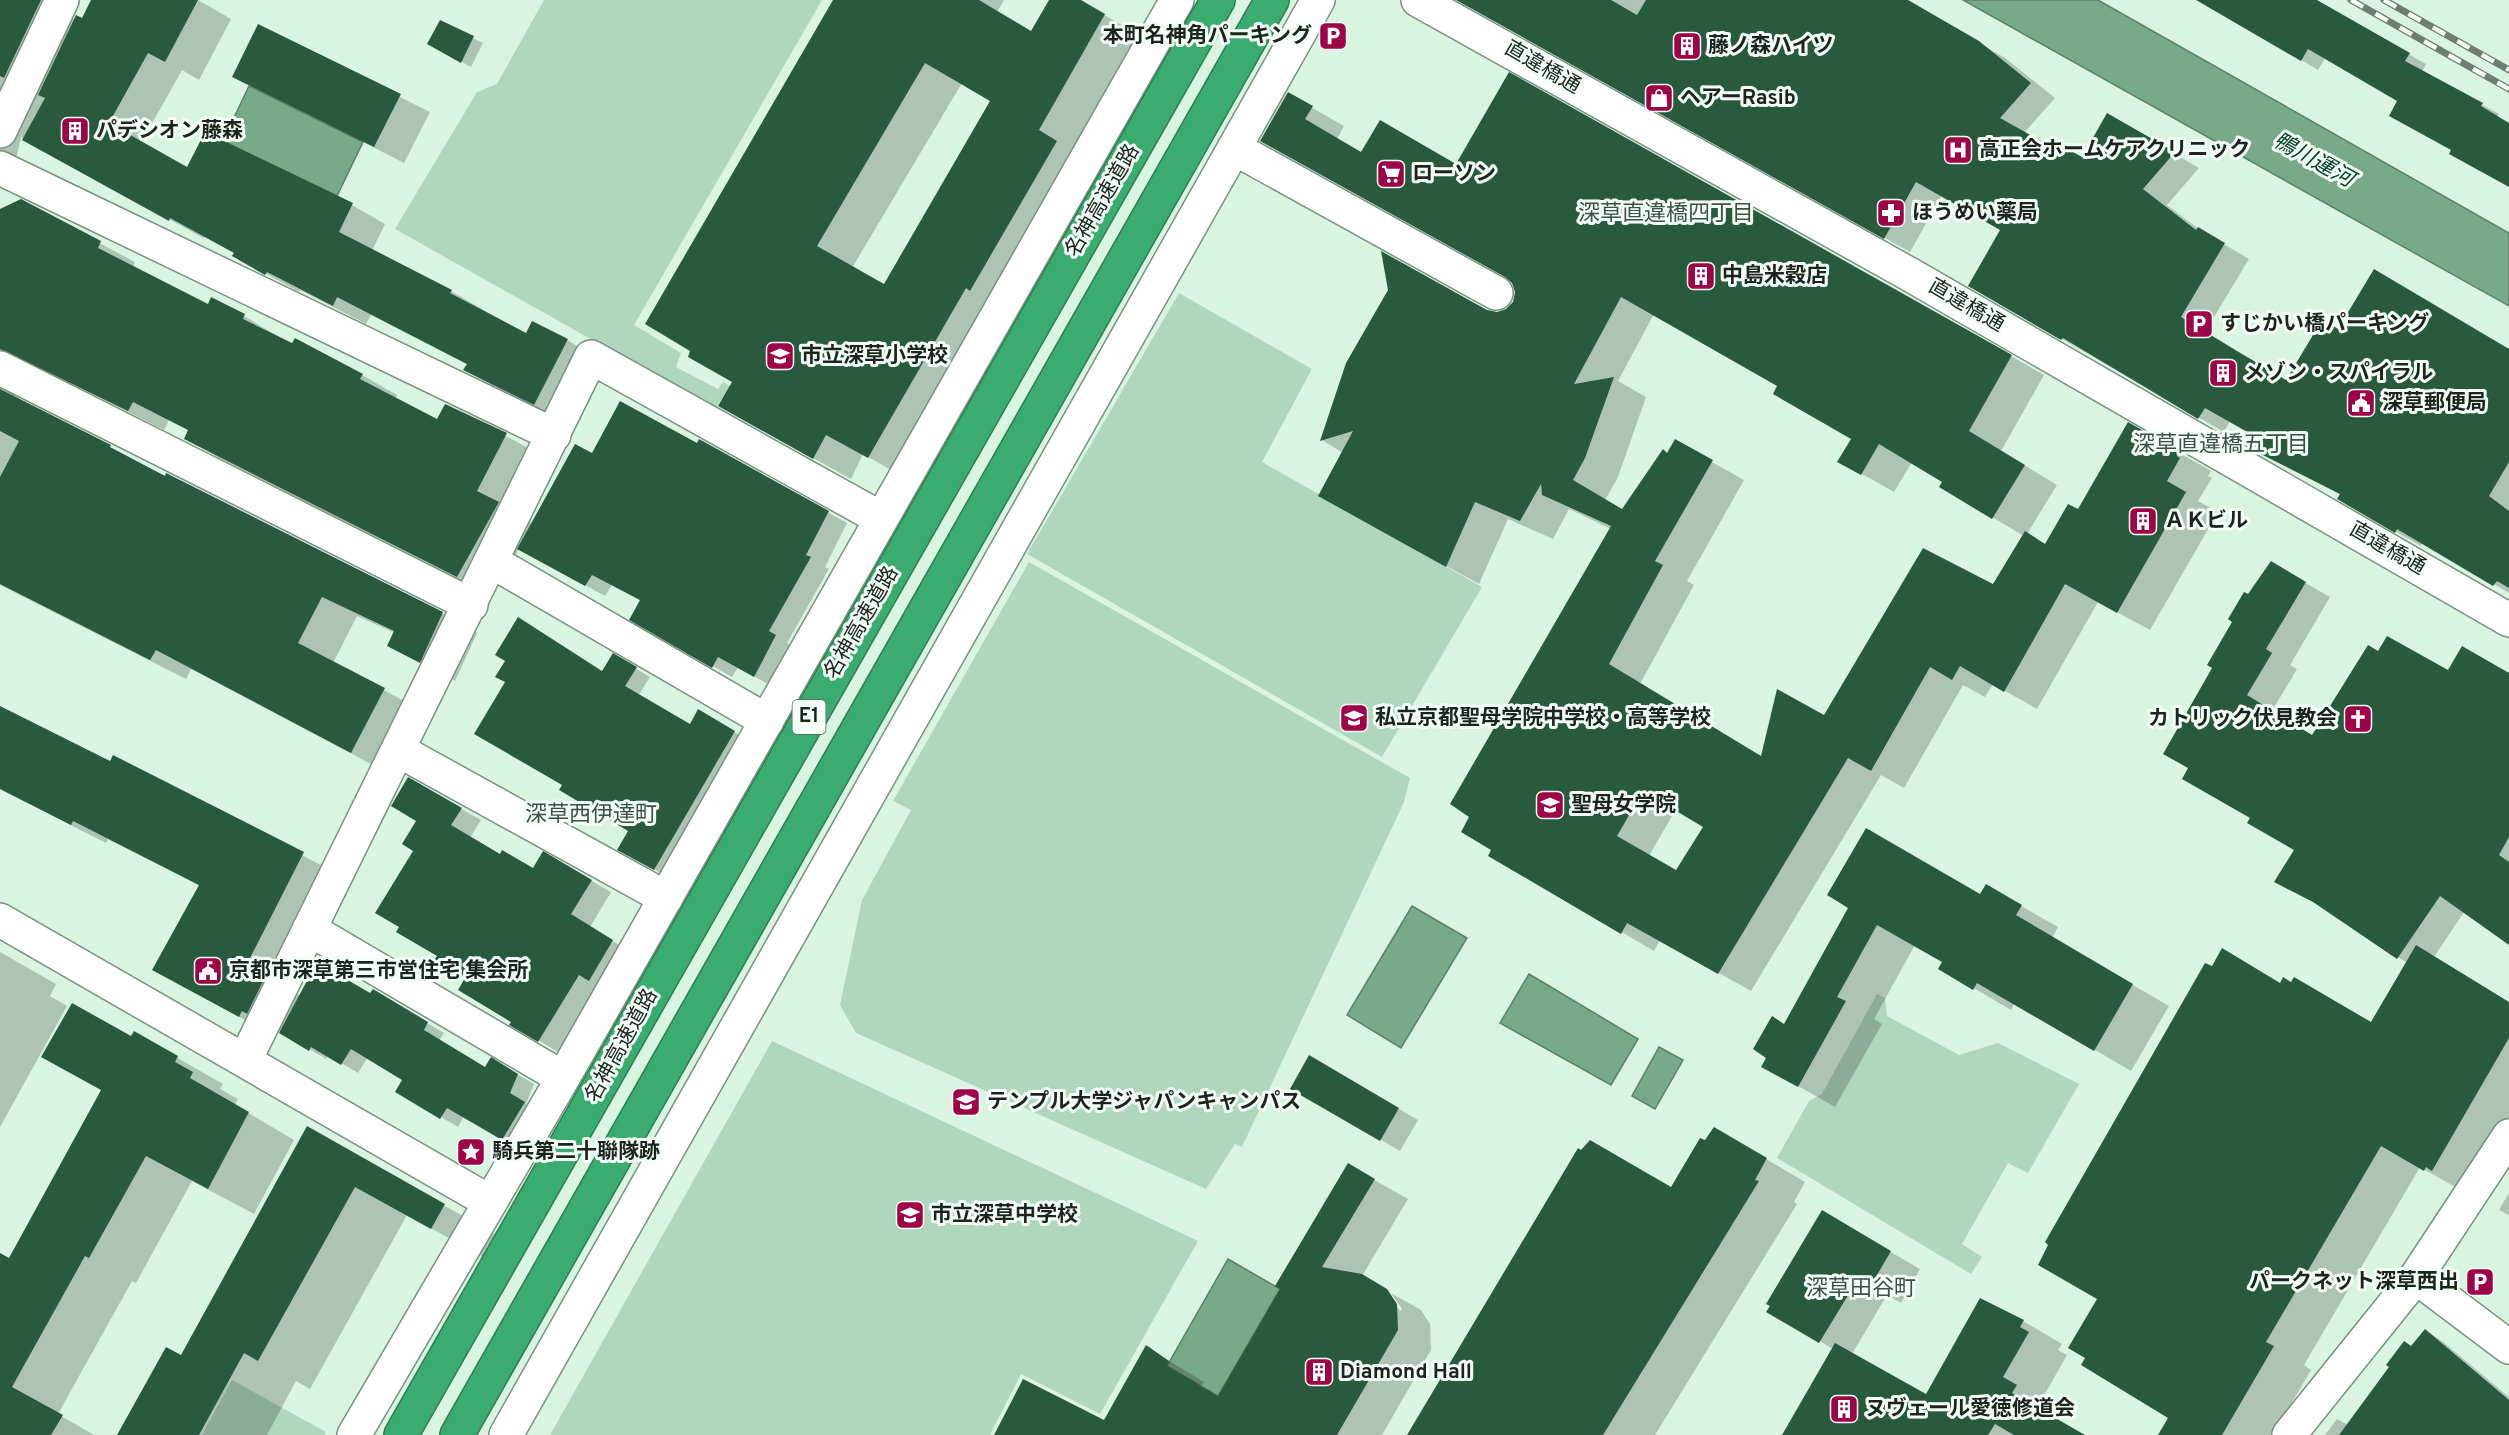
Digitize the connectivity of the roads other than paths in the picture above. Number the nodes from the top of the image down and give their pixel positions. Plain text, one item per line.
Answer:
1 (62, 0) edge
2 (1177, 0) edge
3 (1218, 0) edge
4 (1272, 0) edge
5 (1318, 0) edge
6 (1418, 0) edge
7 (0, 131) edge
8 (1234, 148) junction
9 (0, 168) edge
10 (1496, 293) dead end
11 (0, 368) edge
12 (554, 435) junction
13 (880, 518) junction
14 (493, 562) junction
15 (471, 605) junction
16 (2509, 620) edge
17 (766, 721) junction
18 (398, 750) junction
19 (666, 898) junction
20 (0, 920) edge
21 (309, 929) junction
22 (245, 1060) junction
23 (564, 1078) junction
24 (2509, 1136) edge
25 (490, 1202) junction
26 (2416, 1277) junction
27 (2509, 1347) edge
28 (354, 1435) edge
29 (401, 1435) edge
30 (457, 1435) edge
31 (506, 1435) edge
32 (2289, 1435) edge

1 - 7 street
2 - 13 street
3 - 29 highway, 名神高速道路 / E1
4 - 30 highway, E1
5 - 8 street
6 - 16 street, 直違橋通
8 - 10 street
8 - 31 street
9 - 12 street
11 - 15 street
12 - 13 street
12 - 14 street
13 - 17 street
14 - 15 street
14 - 17 street
15 - 18 street
17 - 19 street
18 - 19 street
18 - 21 street
19 - 23 street
20 - 22 street
21 - 22 street
21 - 23 street
22 - 25 street
23 - 25 street
24 - 26 street
25 - 28 street
26 - 27 street
26 - 32 street

